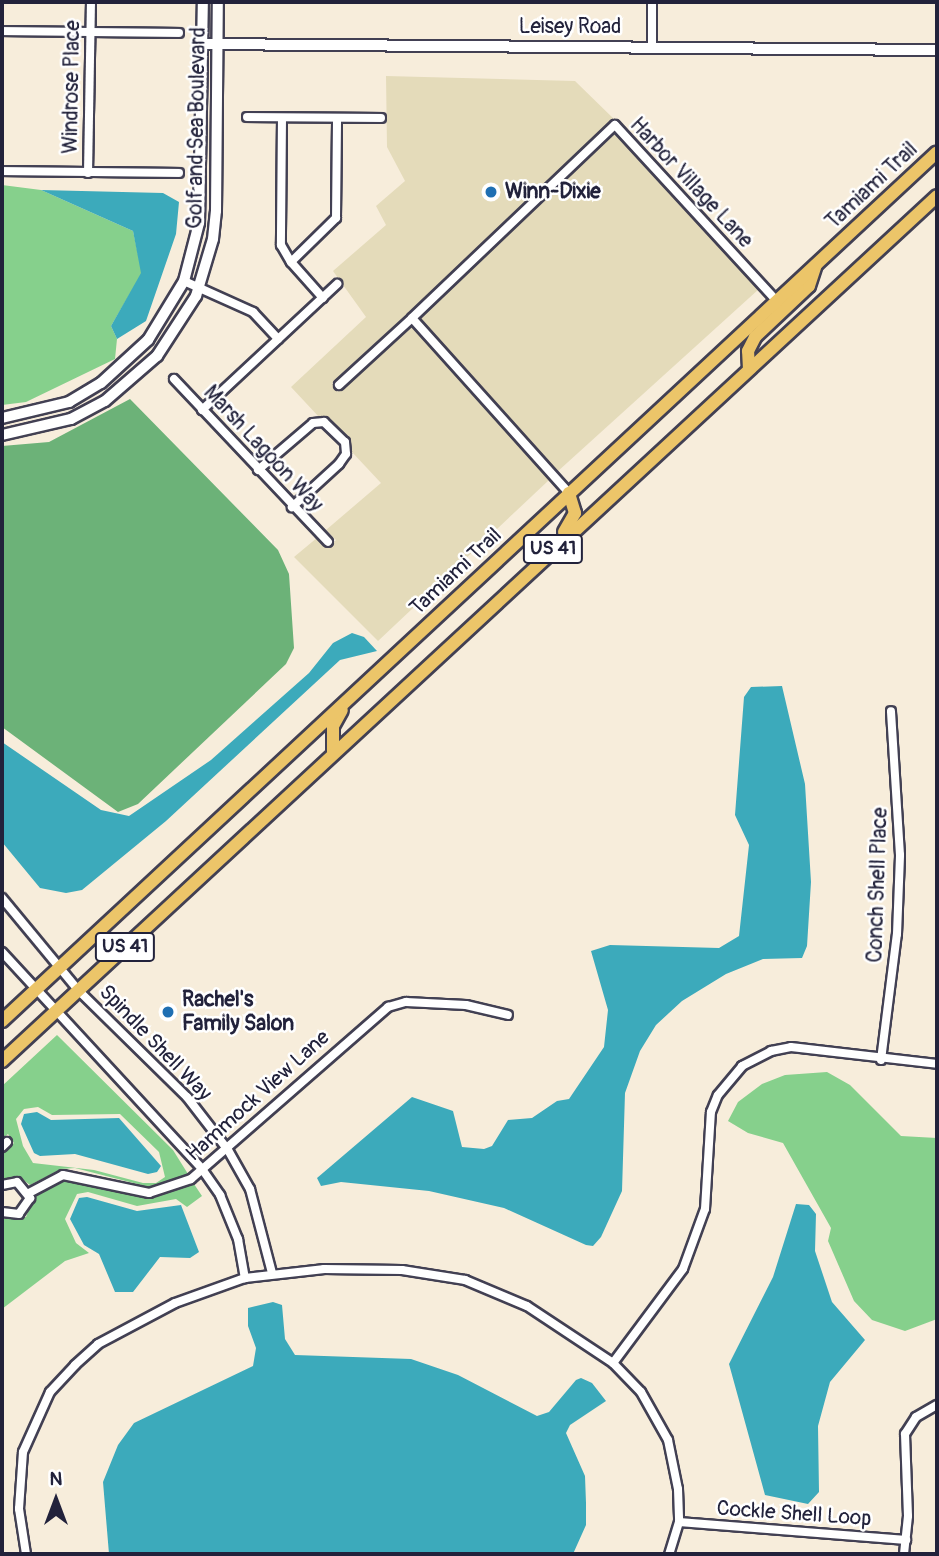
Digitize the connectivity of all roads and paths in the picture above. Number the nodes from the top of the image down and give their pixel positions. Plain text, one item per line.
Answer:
1 (91, 2) edge
2 (203, 2) edge
3 (218, 2) edge
4 (652, 2) edge
5 (2, 31) edge
6 (91, 32) junction
7 (179, 33) dead end
8 (203, 44) junction
9 (218, 44) junction
10 (652, 46) junction
11 (937, 50) edge
12 (247, 117) dead end
13 (282, 118) junction
14 (337, 118) junction
15 (381, 118) dead end
16 (937, 152) edge
17 (2, 171) edge
18 (88, 173) junction
19 (179, 173) dead end
20 (937, 196) edge
21 (290, 262) junction
22 (816, 265) junction
23 (184, 281) junction
24 (337, 284) dead end
25 (199, 288) junction
26 (323, 298) junction
27 (777, 301) junction
28 (412, 318) junction
29 (278, 339) junction
30 (749, 369) junction
31 (174, 379) dead end
32 (339, 385) dead end
33 (202, 410) junction
34 (2, 418) edge
35 (2, 435) edge
36 (258, 470) junction
37 (569, 494) junction
38 (292, 507) junction
39 (328, 542) dead end
40 (557, 545) junction
41 (349, 698) junction
42 (891, 711) dead end
43 (333, 753) junction
44 (2, 898) edge
45 (2, 951) edge
46 (59, 968) junction
47 (38, 987) junction
48 (78, 990) junction
49 (58, 1008) junction
50 (508, 1015) dead end
51 (2, 1021) edge
52 (881, 1060) junction
53 (2, 1061) edge
54 (937, 1064) edge
55 (228, 1150) junction
56 (202, 1169) junction
57 (2, 1185) edge
58 (29, 1193) junction
59 (2, 1212) edge
60 (272, 1273) junction
61 (246, 1278) junction
62 (613, 1363) junction
63 (937, 1405) edge
64 (679, 1522) junction
65 (906, 1540) junction
66 (26, 1554) edge
67 (669, 1554) edge
68 (904, 1554) edge

1 - 6 street, Windrose Place
2 - 8 street, Golf and Sea Boulevard
3 - 9 street, Golf and Sea Boulevard
4 - 10 street
5 - 6 street
6 - 7 street
6 - 18 street, Windrose Place
8 - 9 street, Leisey Road
8 - 23 street, Golf and Sea Boulevard
9 - 10 street, Leisey Road
9 - 25 street, Golf and Sea Boulevard
10 - 11 street, Leisey Road
12 - 13 street
13 - 14 street
13 - 21 street
14 - 15 street
14 - 21 street
16 - 22 main road, Tamiami Trail / US 41
17 - 18 street
18 - 19 street
20 - 30 main road, US 41
21 - 26 street
22 - 27 main road, Tamiami Trail / US 41
22 - 30 main road
23 - 25 street
23 - 34 street, Golf and Sea Boulevard
24 - 26 street
25 - 29 street
25 - 35 street, Golf and Sea Boulevard
26 - 29 street
27 - 28 street, Harbor Village Lane
27 - 37 main road, Tamiami Trail / US 41
28 - 32 street
28 - 37 street
29 - 33 street
30 - 40 main road, US 41
31 - 33 street, Marsh Lagoon Way
33 - 36 street, Marsh Lagoon Way
36 - 38 street, Marsh Lagoon Way
36 - 38 street
37 - 40 main road
37 - 41 main road, Tamiami Trail / US 41
38 - 39 street, Marsh Lagoon Way
40 - 43 main road, US 41
41 - 43 main road
41 - 46 main road, Tamiami Trail / US 41
42 - 52 street, Conch Shell Place
43 - 48 main road, US 41
44 - 46 street, Spindle Shell Way
45 - 47 street
46 - 47 main road, Tamiami Trail / US 41
46 - 48 street, Spindle Shell Way
47 - 49 street
47 - 51 main road, Tamiami Trail / US 41
48 - 49 main road, US 41
48 - 55 street, Spindle Shell Way
49 - 53 main road, US 41
49 - 56 street
50 - 55 street, Hammock View Lane
52 - 54 street
52 - 62 street
55 - 56 street, Hammock View Lane
55 - 60 street, Spindle Shell Way
56 - 58 street, Hammock View Lane
56 - 61 street
57 - 58 street
58 - 59 street, Hammock View Lane
60 - 61 street
60 - 62 street
61 - 66 street
62 - 64 street
63 - 65 street
64 - 65 street, Cockle Shell Loop
64 - 67 street
65 - 68 street

